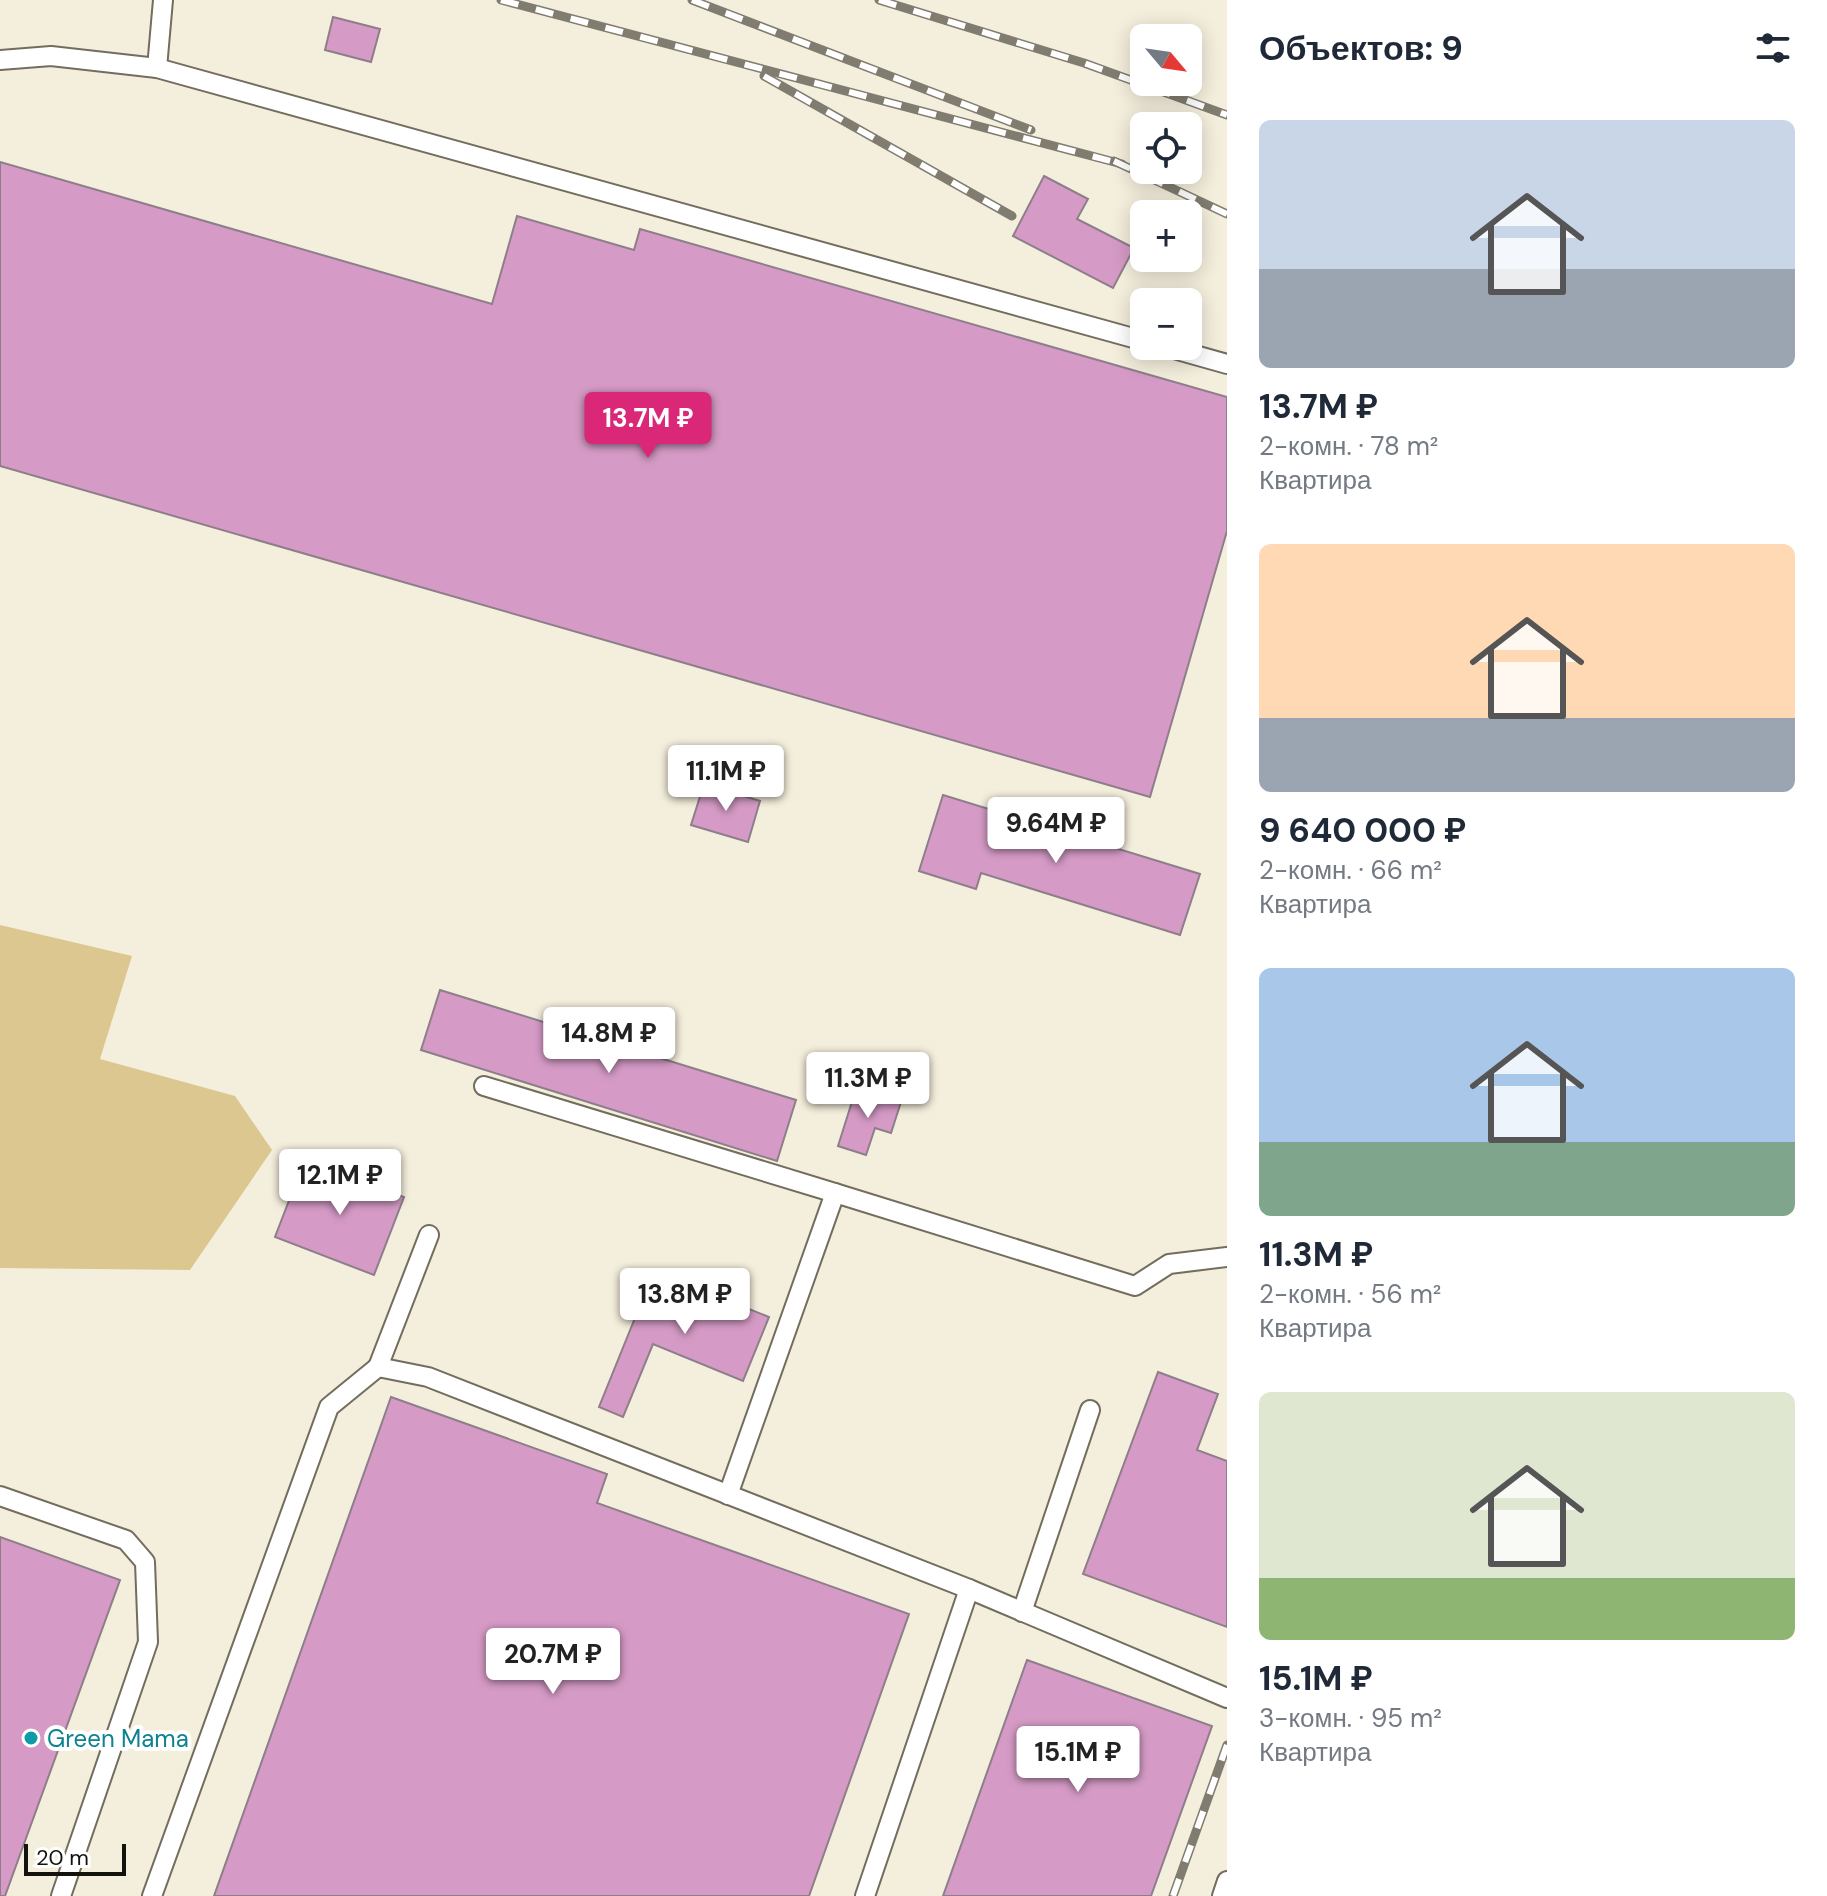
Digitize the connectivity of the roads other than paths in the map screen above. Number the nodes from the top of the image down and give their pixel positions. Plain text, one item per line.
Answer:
1 (163, 0) edge
2 (0, 60) edge
3 (157, 68) junction
4 (1130, 337) edge
5 (1202, 357) edge
6 (1227, 364) edge
7 (484, 1086) dead end
8 (835, 1193) junction
9 (429, 1235) dead end
10 (1227, 1257) edge
11 (378, 1367) junction
12 (1090, 1410) dead end
13 (728, 1495) junction
14 (0, 1496) edge
15 (969, 1589) junction
16 (1022, 1612) junction
17 (1227, 1698) edge
18 (1227, 1881) edge
19 (61, 1896) edge
20 (152, 1896) edge
21 (865, 1896) edge
22 (1222, 1896) edge

1 - 3 lane
2 - 3 lane
3 - 4 lane
5 - 6 lane
7 - 8 lane
8 - 10 lane
8 - 13 lane
9 - 11 lane
11 - 13 lane
11 - 20 lane
12 - 16 lane
13 - 15 lane
14 - 19 lane
15 - 16 lane
15 - 21 lane
16 - 17 lane
18 - 22 lane

